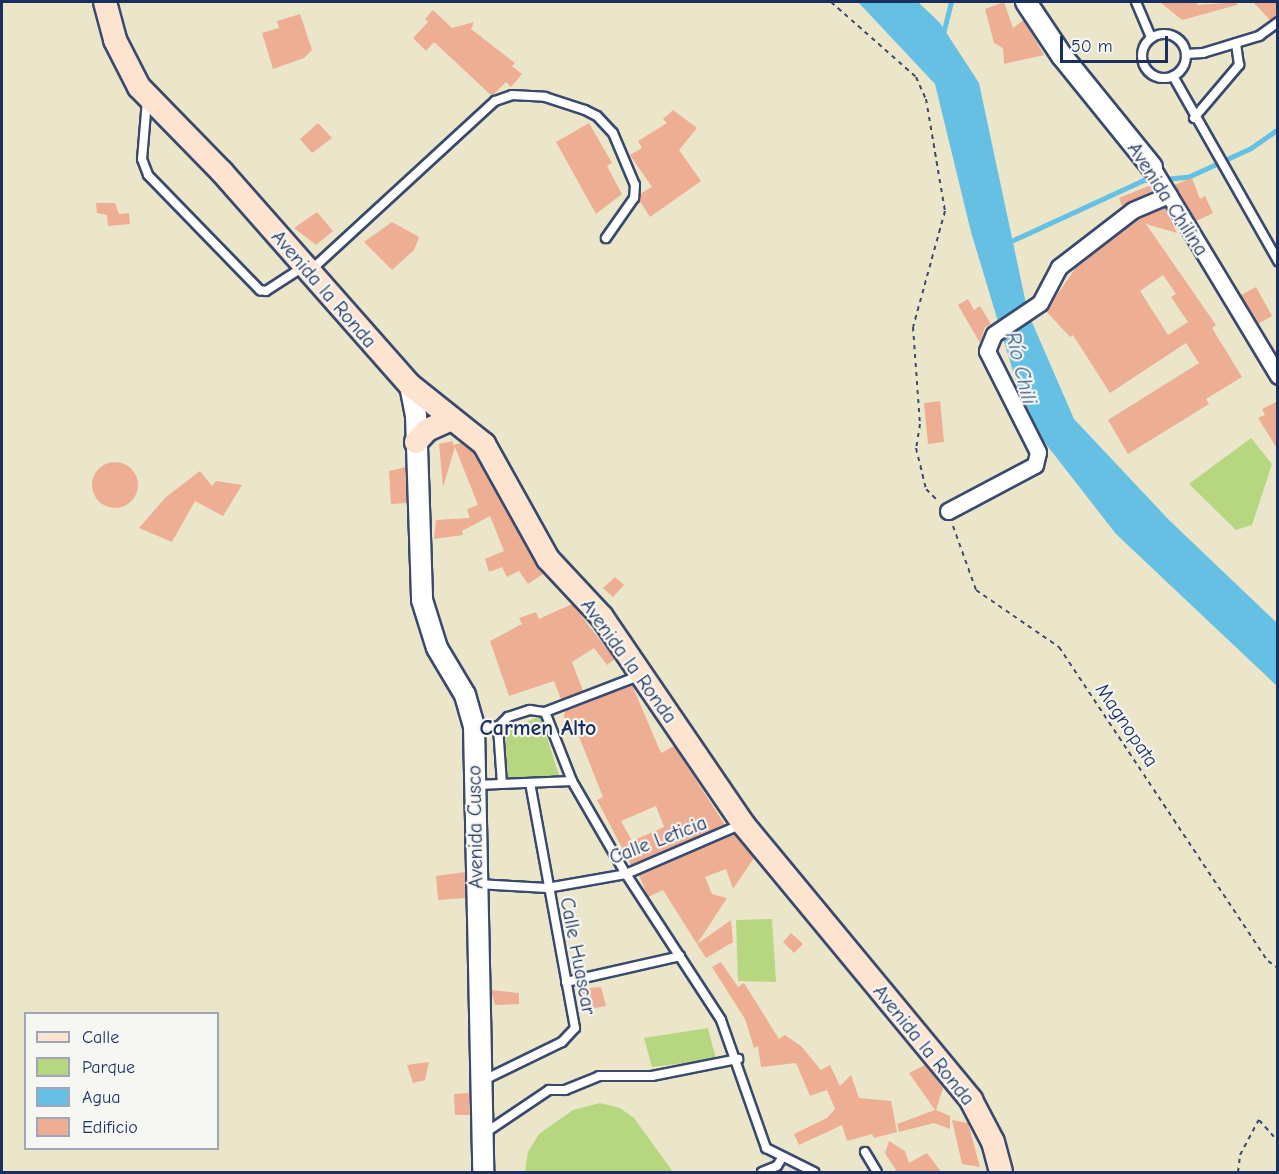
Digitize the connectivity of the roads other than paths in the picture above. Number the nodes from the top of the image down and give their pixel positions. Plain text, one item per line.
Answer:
1 (105, 2) edge
2 (1026, 2) edge
3 (1136, 2) edge
4 (1278, 22) edge
5 (1151, 38) junction
6 (1236, 44) junction
7 (1186, 54) junction
8 (1173, 76) junction
9 (147, 95) junction
10 (1196, 121) junction
11 (1152, 167) joint
12 (1166, 190) junction
13 (606, 238) dead end
14 (1278, 261) edge
15 (307, 269) junction
16 (1278, 376) edge
17 (410, 385) junction
18 (452, 419) junction
19 (416, 442) junction
20 (948, 511) road end
21 (642, 675) junction
22 (545, 712) junction
23 (474, 726) junction
24 (498, 727) junction
25 (572, 781) junction
26 (530, 783) junction
27 (502, 784) junction
28 (476, 785) junction
29 (743, 824) junction
30 (626, 874) junction
31 (476, 884) junction
32 (548, 888) junction
33 (680, 956) junction
34 (566, 982) junction
35 (738, 1059) junction
36 (482, 1081) junction
37 (483, 1135) junction
38 (865, 1152) dead end
39 (782, 1158) junction
40 (483, 1173) edge
41 (762, 1173) edge
42 (814, 1173) edge
43 (877, 1173) edge
44 (1001, 1173) edge

1 - 9 main road, Avenida la Ronda
2 - 11 street, Avenida Chilina
3 - 5 lane
4 - 6 lane
5 - 7 lane
5 - 8 lane
6 - 7 lane
6 - 10 lane
7 - 8 lane
8 - 10 lane
9 - 15 main road, Avenida la Ronda
9 - 15 lane
10 - 14 lane
11 - 12 street, Avenida Chilina
12 - 16 street, Avenida Chilina
12 - 20 street
13 - 15 lane
15 - 17 main road, Avenida la Ronda
17 - 18 main road, Avenida la Ronda
17 - 19 street, Avenida Cusco
18 - 19 main road
18 - 21 main road, Avenida la Ronda
19 - 23 street, Avenida Cusco
21 - 22 lane
21 - 29 main road, Avenida la Ronda
22 - 24 lane
22 - 25 lane
23 - 24 lane
23 - 28 street, Avenida Cusco
24 - 27 lane
25 - 26 lane
25 - 30 lane
26 - 27 lane
26 - 32 lane, Calle Huascar
27 - 28 lane
28 - 31 street, Avenida Cusco
29 - 30 lane, Calle Leticia
29 - 44 main road, Avenida la Ronda
30 - 32 lane, Calle Leticia
30 - 33 lane
31 - 32 lane, Calle Leticia
31 - 36 street, Avenida Cusco
32 - 34 lane, Calle Huascar
33 - 34 lane
33 - 35 lane
34 - 36 lane, Calle Huascar
35 - 37 lane
35 - 39 lane
36 - 37 street, Avenida Cusco
37 - 40 street, Avenida Cusco
38 - 43 lane
39 - 41 lane
39 - 42 lane

